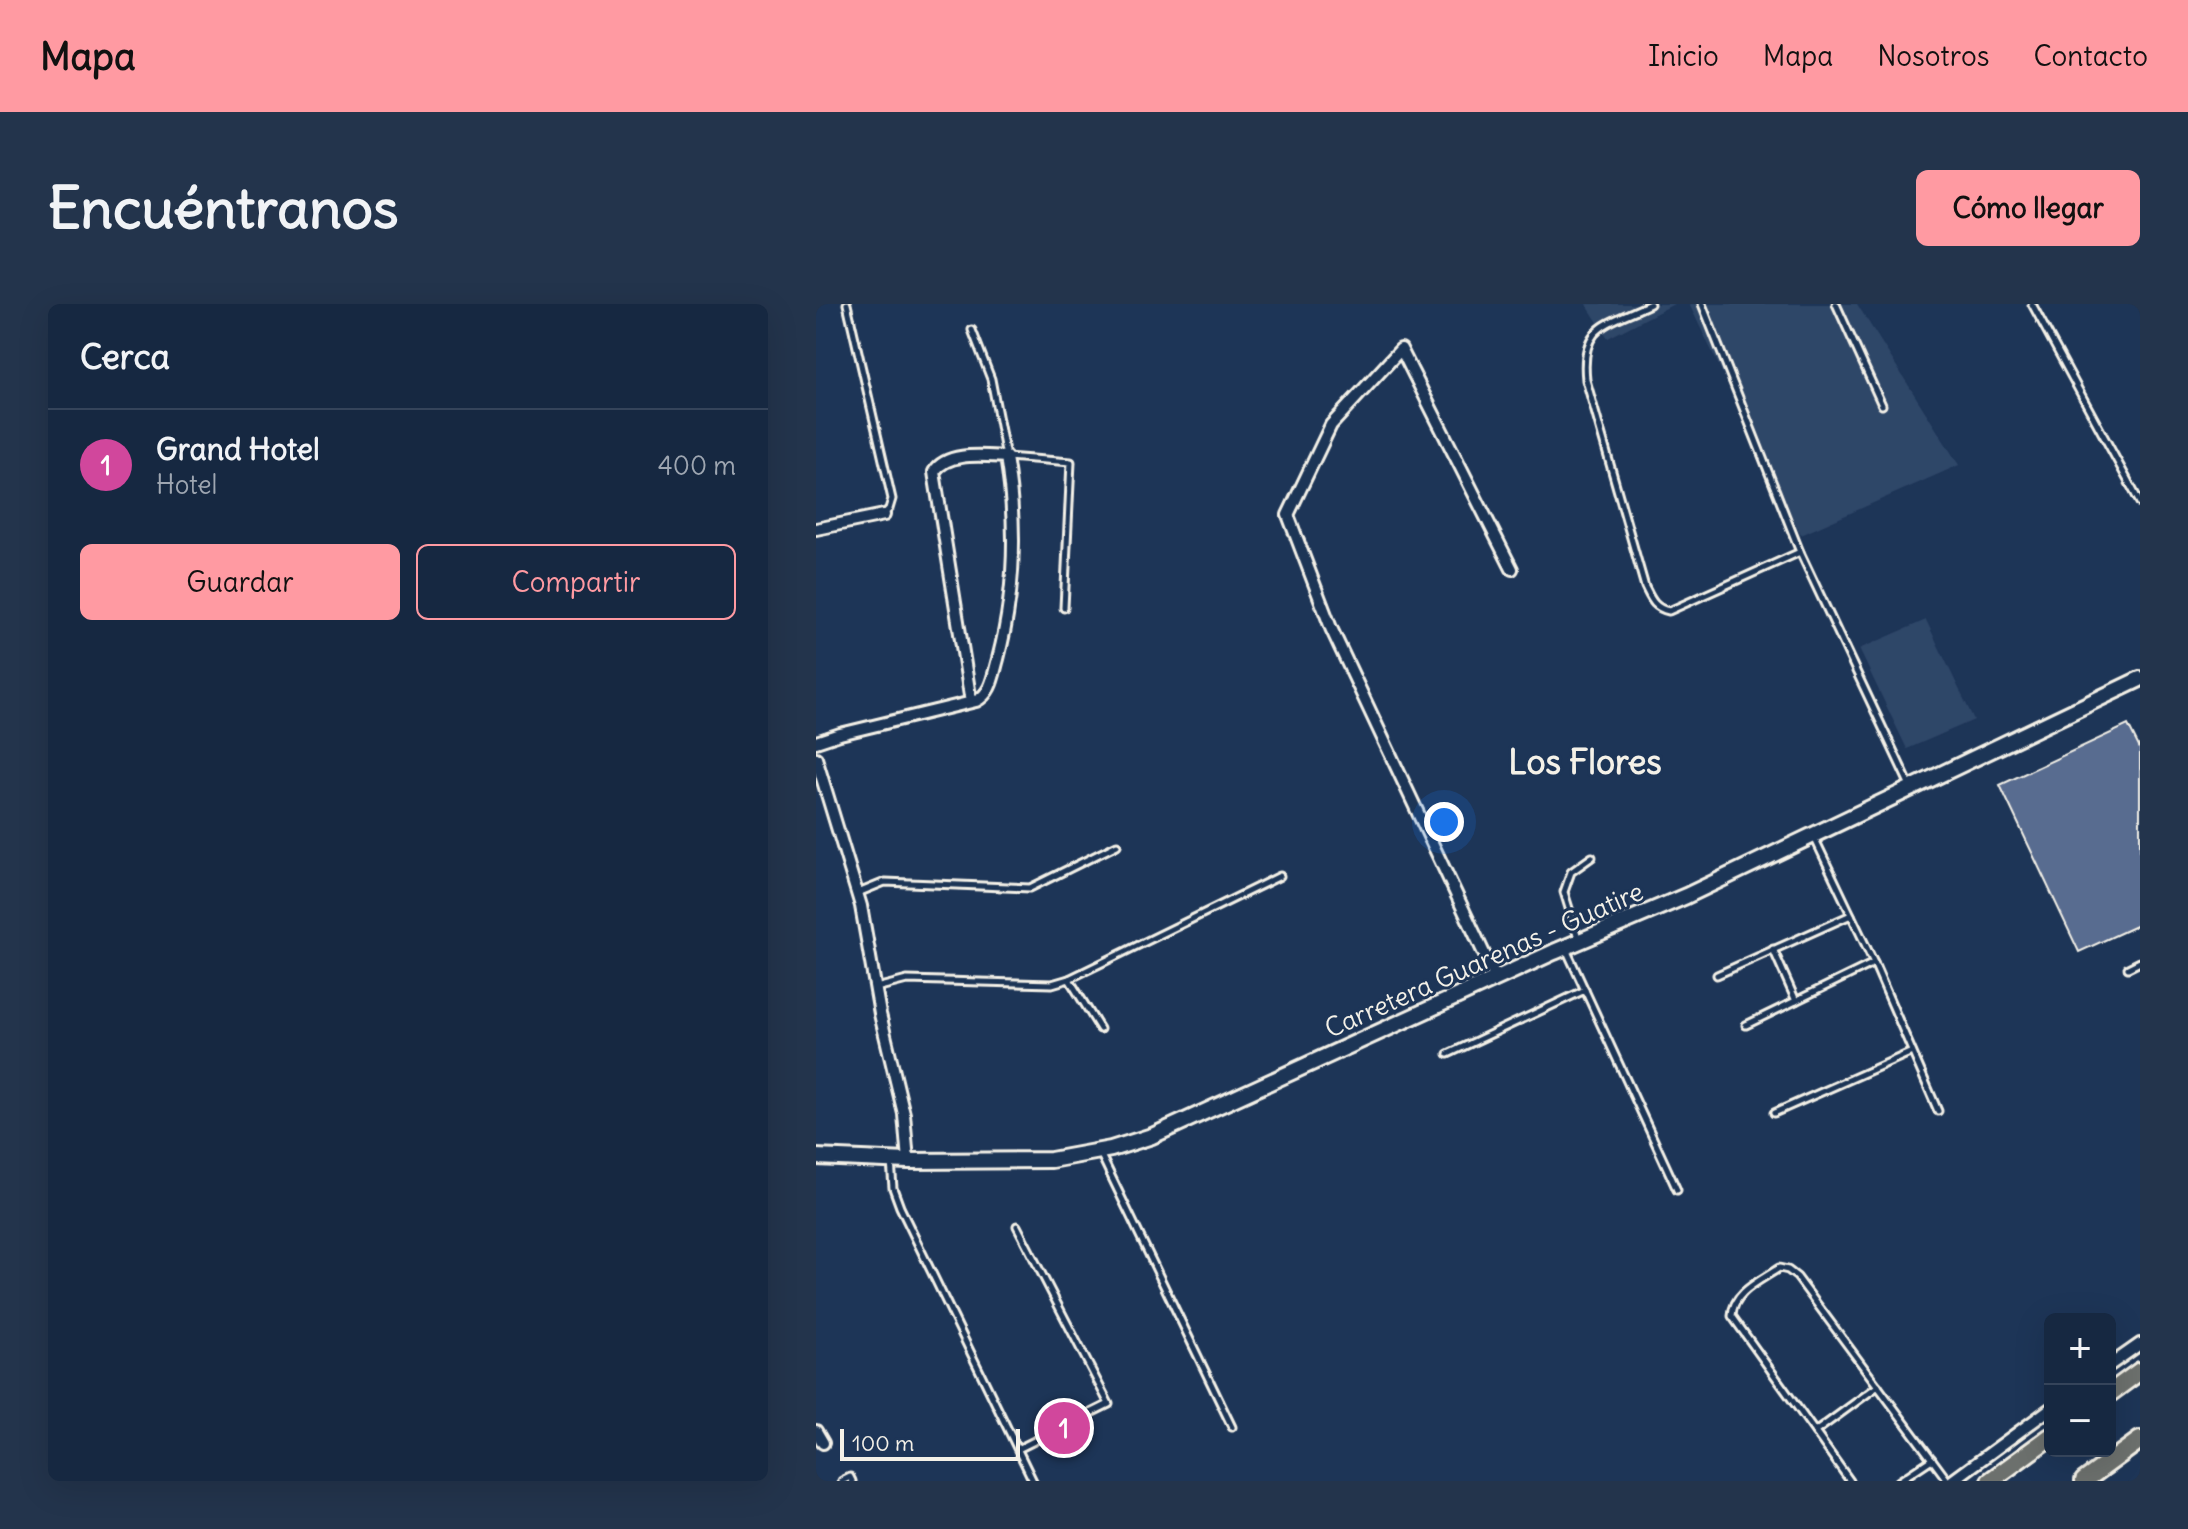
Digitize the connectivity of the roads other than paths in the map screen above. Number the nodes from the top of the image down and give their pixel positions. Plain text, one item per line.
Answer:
1 (847, 304) edge
2 (1650, 304) edge
3 (1702, 304) edge
4 (1836, 304) edge
5 (2032, 304) edge
6 (972, 330) dead end
7 (1882, 405) dead end
8 (1006, 457) junction
9 (2140, 503) edge
10 (884, 515) joint
11 (816, 529) edge
12 (1800, 552) junction
13 (1512, 569) dead end
14 (1064, 608) dead end
15 (2140, 679) edge
16 (971, 702) junction
17 (816, 742) edge
18 (816, 758) edge
19 (1911, 789) junction
20 (1813, 836) junction
21 (1117, 845) dead end
22 (1592, 857) dead end
23 (1280, 876) dead end
24 (857, 893) junction
25 (1851, 915) junction
26 (1572, 945) junction
27 (1773, 949) junction
28 (2140, 962) edge
29 (1874, 963) junction
30 (2128, 968) dead end
31 (1717, 975) dead end
32 (1069, 979) junction
33 (1496, 979) junction
34 (875, 989) junction
35 (1585, 990) junction
36 (1796, 1001) junction
37 (1746, 1025) dead end
38 (1100, 1029) dead end
39 (1912, 1052) junction
40 (1448, 1054) dead end
41 (1938, 1111) dead end
42 (1774, 1113) dead end
43 (1100, 1152) junction
44 (816, 1157) edge
45 (891, 1160) junction
46 (908, 1161) junction
47 (1677, 1190) dead end
48 (1017, 1226) dead end
49 (2140, 1344) edge
50 (2116, 1361) edge
51 (2140, 1371) edge
52 (1878, 1386) junction
53 (2116, 1389) edge
54 (2044, 1413) edge
55 (1232, 1427) dead end
56 (816, 1431) edge
57 (1815, 1432) junction
58 (2140, 1440) edge
59 (2044, 1441) edge
60 (823, 1443) dead end
61 (1017, 1449) junction
62 (1932, 1459) junction
63 (842, 1481) edge
64 (852, 1481) edge
65 (1033, 1481) edge
66 (1850, 1481) edge
67 (1899, 1481) edge
68 (1950, 1481) edge
69 (1990, 1481) edge
70 (2084, 1481) edge

1 - 10 lane
2 - 12 lane
3 - 12 lane
4 - 7 lane
5 - 9 lane
6 - 8 lane
8 - 14 lane
8 - 16 street
8 - 16 street
10 - 11 street
12 - 19 lane
13 - 33 street
15 - 19 main road, Carretera Guarenas - Guatire
16 - 17 street
18 - 24 street
19 - 20 main road, Carretera Guarenas - Guatire
20 - 25 lane
20 - 26 main road, Carretera Guarenas - Guatire
21 - 24 lane
22 - 26 lane
23 - 32 lane
24 - 34 street
25 - 27 lane
25 - 29 lane
26 - 33 main road, Carretera Guarenas - Guatire
26 - 35 lane
27 - 31 lane
27 - 36 lane
28 - 30 lane
29 - 36 lane
29 - 39 lane
32 - 34 lane
32 - 38 lane
33 - 43 main road, Carretera Guarenas - Guatire
34 - 46 street
35 - 40 lane
35 - 47 lane
36 - 37 lane
39 - 41 lane
39 - 42 lane
43 - 46 main road, Carretera Guarenas - Guatire
43 - 55 lane
44 - 45 main road, Carretera Guarenas - Guatire
45 - 46 main road, Carretera Guarenas - Guatire
45 - 61 lane
48 - 61 lane
49 - 50 street
51 - 53 highway
52 - 57 lane
52 - 57 lane
52 - 62 lane
54 - 68 street
56 - 60 street
57 - 66 lane
58 - 70 highway
59 - 69 highway
61 - 65 lane
62 - 67 lane
62 - 68 lane
63 - 64 lane

